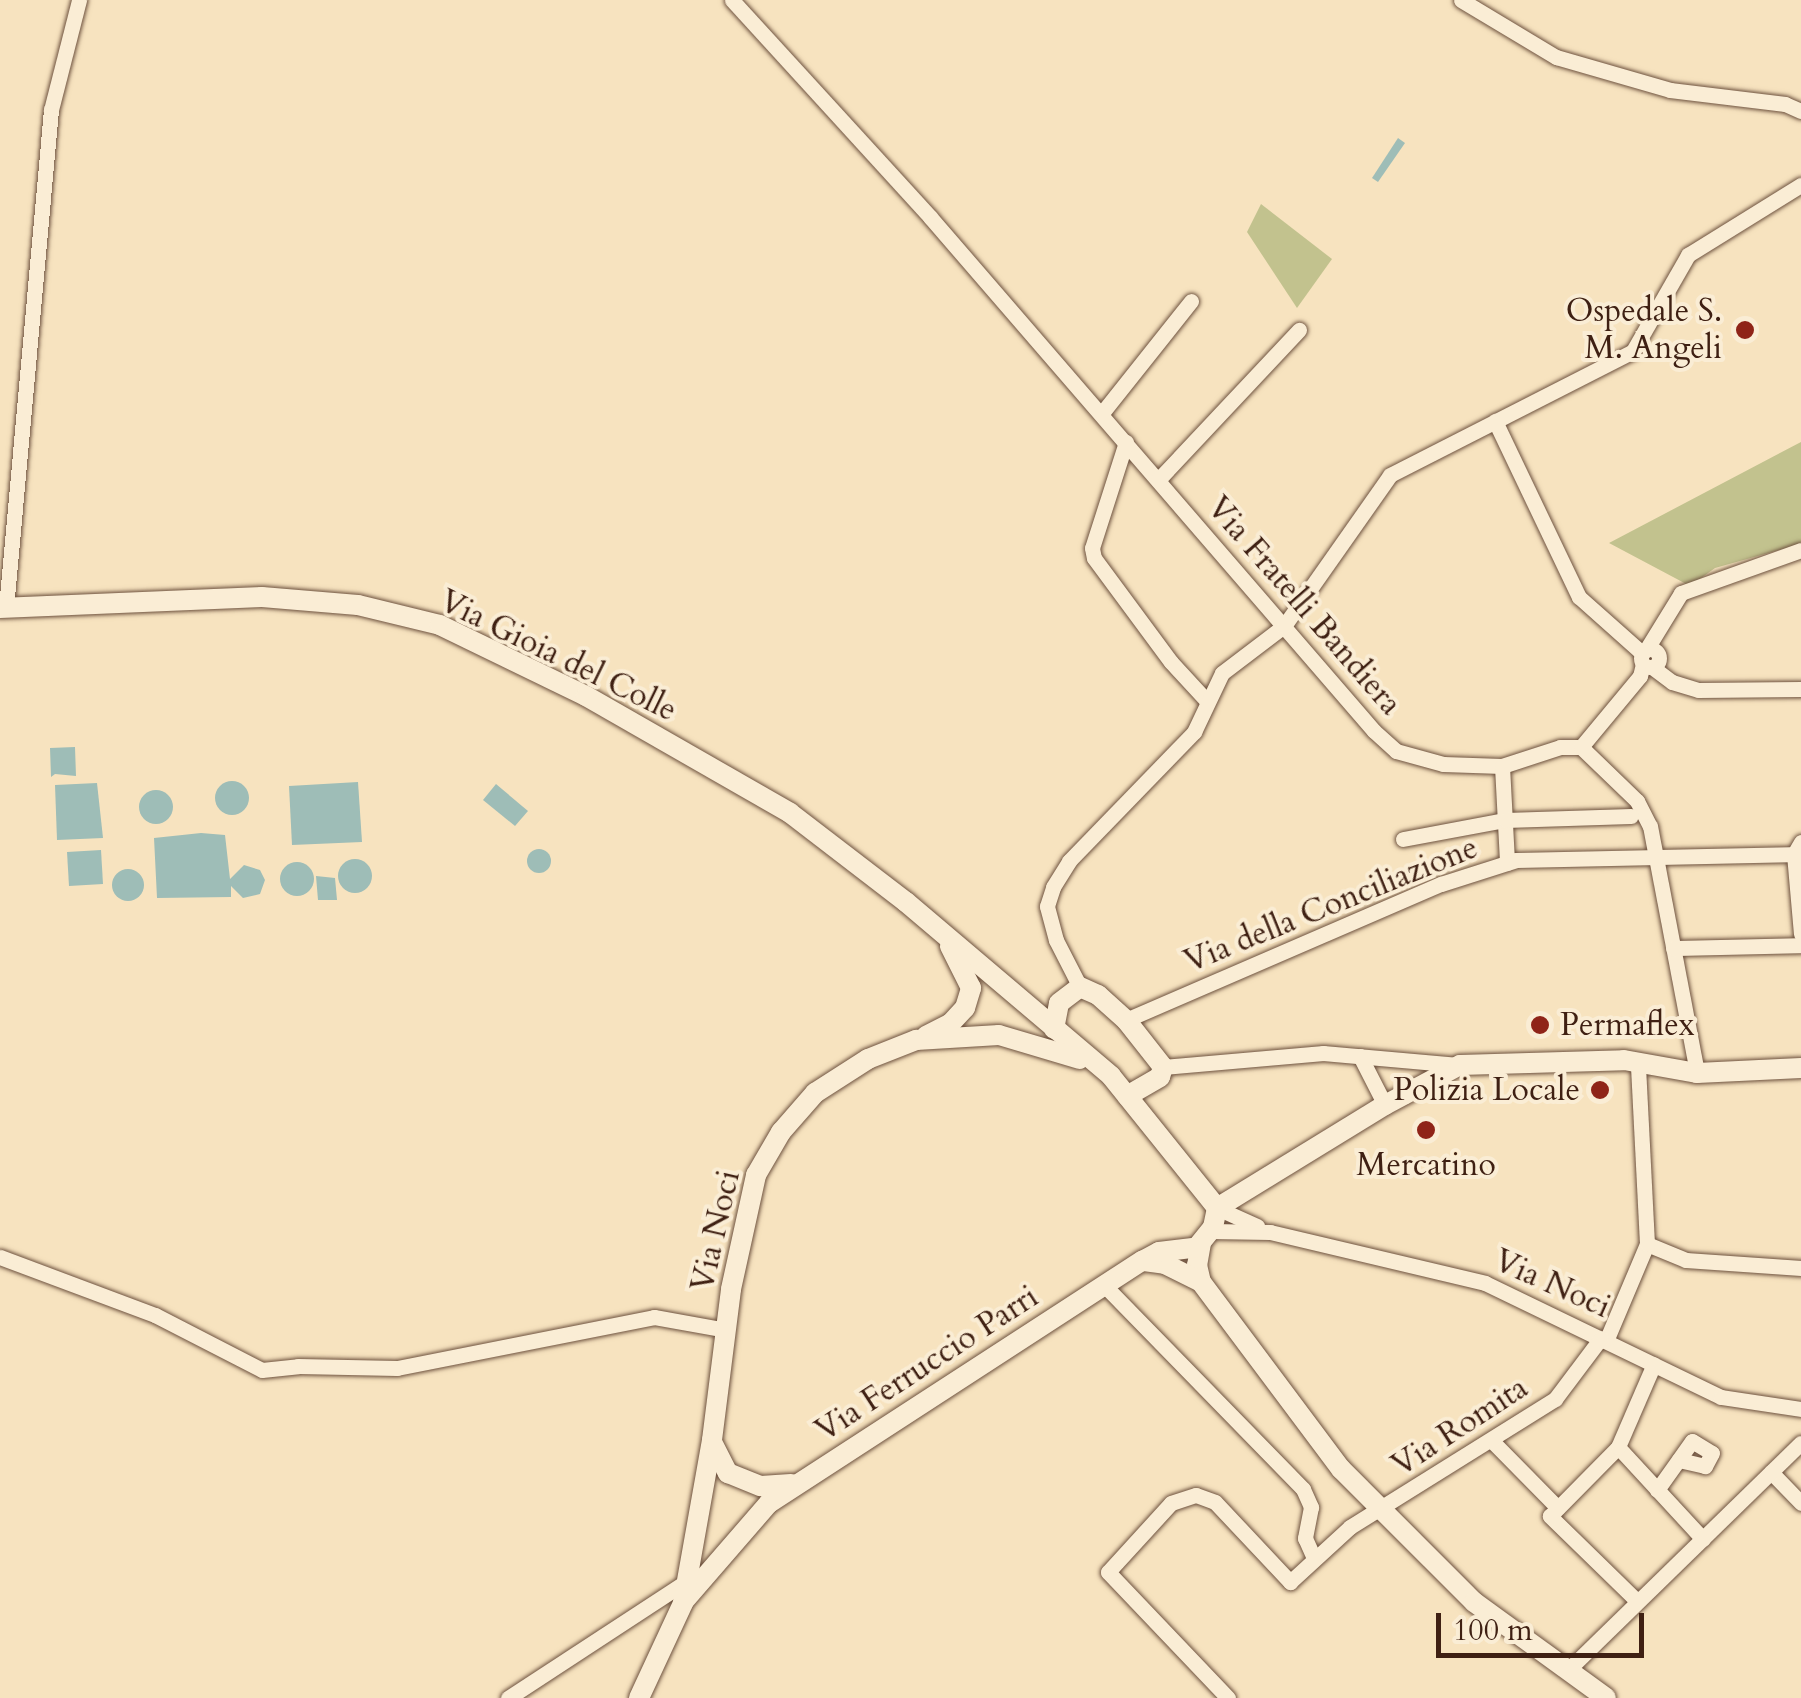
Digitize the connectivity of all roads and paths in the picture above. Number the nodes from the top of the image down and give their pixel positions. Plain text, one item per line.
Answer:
1 (79, 0) edge
2 (732, 0) edge
3 (1461, 0) edge
4 (1801, 110) edge
5 (1801, 185) edge
6 (1191, 302) dead end
7 (1299, 330) dead end
8 (1102, 413) junction
9 (1495, 421) junction
10 (1126, 442) junction
11 (1158, 480) junction
12 (1801, 550) edge
13 (3, 608) edge
14 (1284, 626) junction
15 (1646, 658) junction
16 (1801, 689) edge
17 (1206, 700) junction
18 (1581, 747) junction
19 (1502, 766) junction
20 (1631, 816) dead end
21 (1505, 820) junction
22 (1403, 839) dead end
23 (1799, 850) edge
24 (1654, 858) junction
25 (1508, 863) junction
26 (937, 928) junction
27 (1801, 934) edge
28 (1801, 945) edge
29 (1673, 948) junction
30 (1080, 987) junction
31 (1126, 1020) junction
32 (1054, 1029) junction
33 (916, 1040) junction
34 (1360, 1056) junction
35 (1638, 1064) junction
36 (1460, 1065) junction
37 (1100, 1066) junction
38 (1163, 1067) junction
39 (1801, 1068) edge
40 (1697, 1073) junction
41 (1128, 1096) junction
42 (1385, 1105) junction
43 (1217, 1208) junction
44 (1270, 1232) junction
45 (1205, 1237) junction
46 (1647, 1244) junction
47 (0, 1257) edge
48 (1142, 1260) junction
49 (1801, 1268) edge
50 (1201, 1282) junction
51 (1104, 1285) junction
52 (726, 1330) junction
53 (1604, 1340) junction
54 (1654, 1364) junction
55 (1801, 1409) edge
56 (712, 1440) junction
57 (1491, 1440) junction
58 (1801, 1443) edge
59 (1618, 1447) junction
60 (1678, 1460) dead end
61 (1771, 1472) junction
62 (802, 1481) junction
63 (1656, 1490) junction
64 (1801, 1503) edge
65 (1381, 1510) junction
66 (1554, 1512) junction
67 (1703, 1539) junction
68 (1313, 1556) junction
69 (685, 1592) junction
70 (1637, 1601) junction
71 (1568, 1670) junction
72 (508, 1698) edge
73 (638, 1698) edge
74 (1228, 1698) edge
75 (1606, 1698) edge

1 - 13 street
2 - 8 street, Via Fratelli Bandiera
3 - 4 street
5 - 9 street
6 - 8 street
7 - 11 street
8 - 10 street, Via Fratelli Bandiera
9 - 14 street
9 - 15 street
10 - 11 street, Via Fratelli Bandiera
10 - 17 street
11 - 14 street, Via Fratelli Bandiera
12 - 15 street
13 - 26 main road, Via Gioia del Colle
14 - 17 street
14 - 19 street, Via Fratelli Bandiera
15 - 16 street
15 - 18 street
17 - 30 street
18 - 19 street
18 - 24 street
19 - 21 street
20 - 21 street
21 - 22 street
21 - 25 street
23 - 24 street, Via della Conciliazione
23 - 27 street
24 - 25 street, Via della Conciliazione
24 - 29 street
25 - 31 street, Via della Conciliazione
26 - 32 main road
26 - 33 main road
28 - 29 street
29 - 40 street
30 - 31 main road
30 - 32 main road
31 - 38 main road
32 - 37 main road
33 - 37 main road, Via Noci
33 - 52 main road, Via Noci
34 - 36 street
34 - 38 street
34 - 42 street
35 - 36 main road
35 - 40 main road
35 - 46 street
36 - 42 main road
37 - 41 main road
38 - 41 main road
39 - 40 main road
41 - 43 main road
42 - 43 main road
43 - 44 street, Via Noci
43 - 45 main road
44 - 45 street, Via Noci
44 - 53 street, Via Noci
45 - 48 main road, Via Ferruccio Parri
45 - 50 main road
46 - 49 street
46 - 53 street, Via Romita
47 - 52 street
48 - 50 main road
48 - 51 main road, Via Ferruccio Parri
50 - 65 main road
51 - 62 main road, Via Ferruccio Parri
51 - 68 street
52 - 56 main road, Via Noci
53 - 54 street, Via Noci
53 - 57 street, Via Romita
54 - 55 street, Via Noci
54 - 59 street
56 - 62 main road
56 - 69 main road, Via Noci
57 - 65 street, Via Romita
57 - 66 street
58 - 61 street
59 - 63 street
59 - 66 street
60 - 63 street
61 - 64 street
61 - 67 street
62 - 69 main road, Via Ferruccio Parri
63 - 67 street
65 - 68 street, Via Romita
65 - 71 main road
66 - 70 street
67 - 70 street
68 - 74 street, Via Romita
69 - 72 street
69 - 73 main road, Via Noci
70 - 71 street
71 - 75 main road

